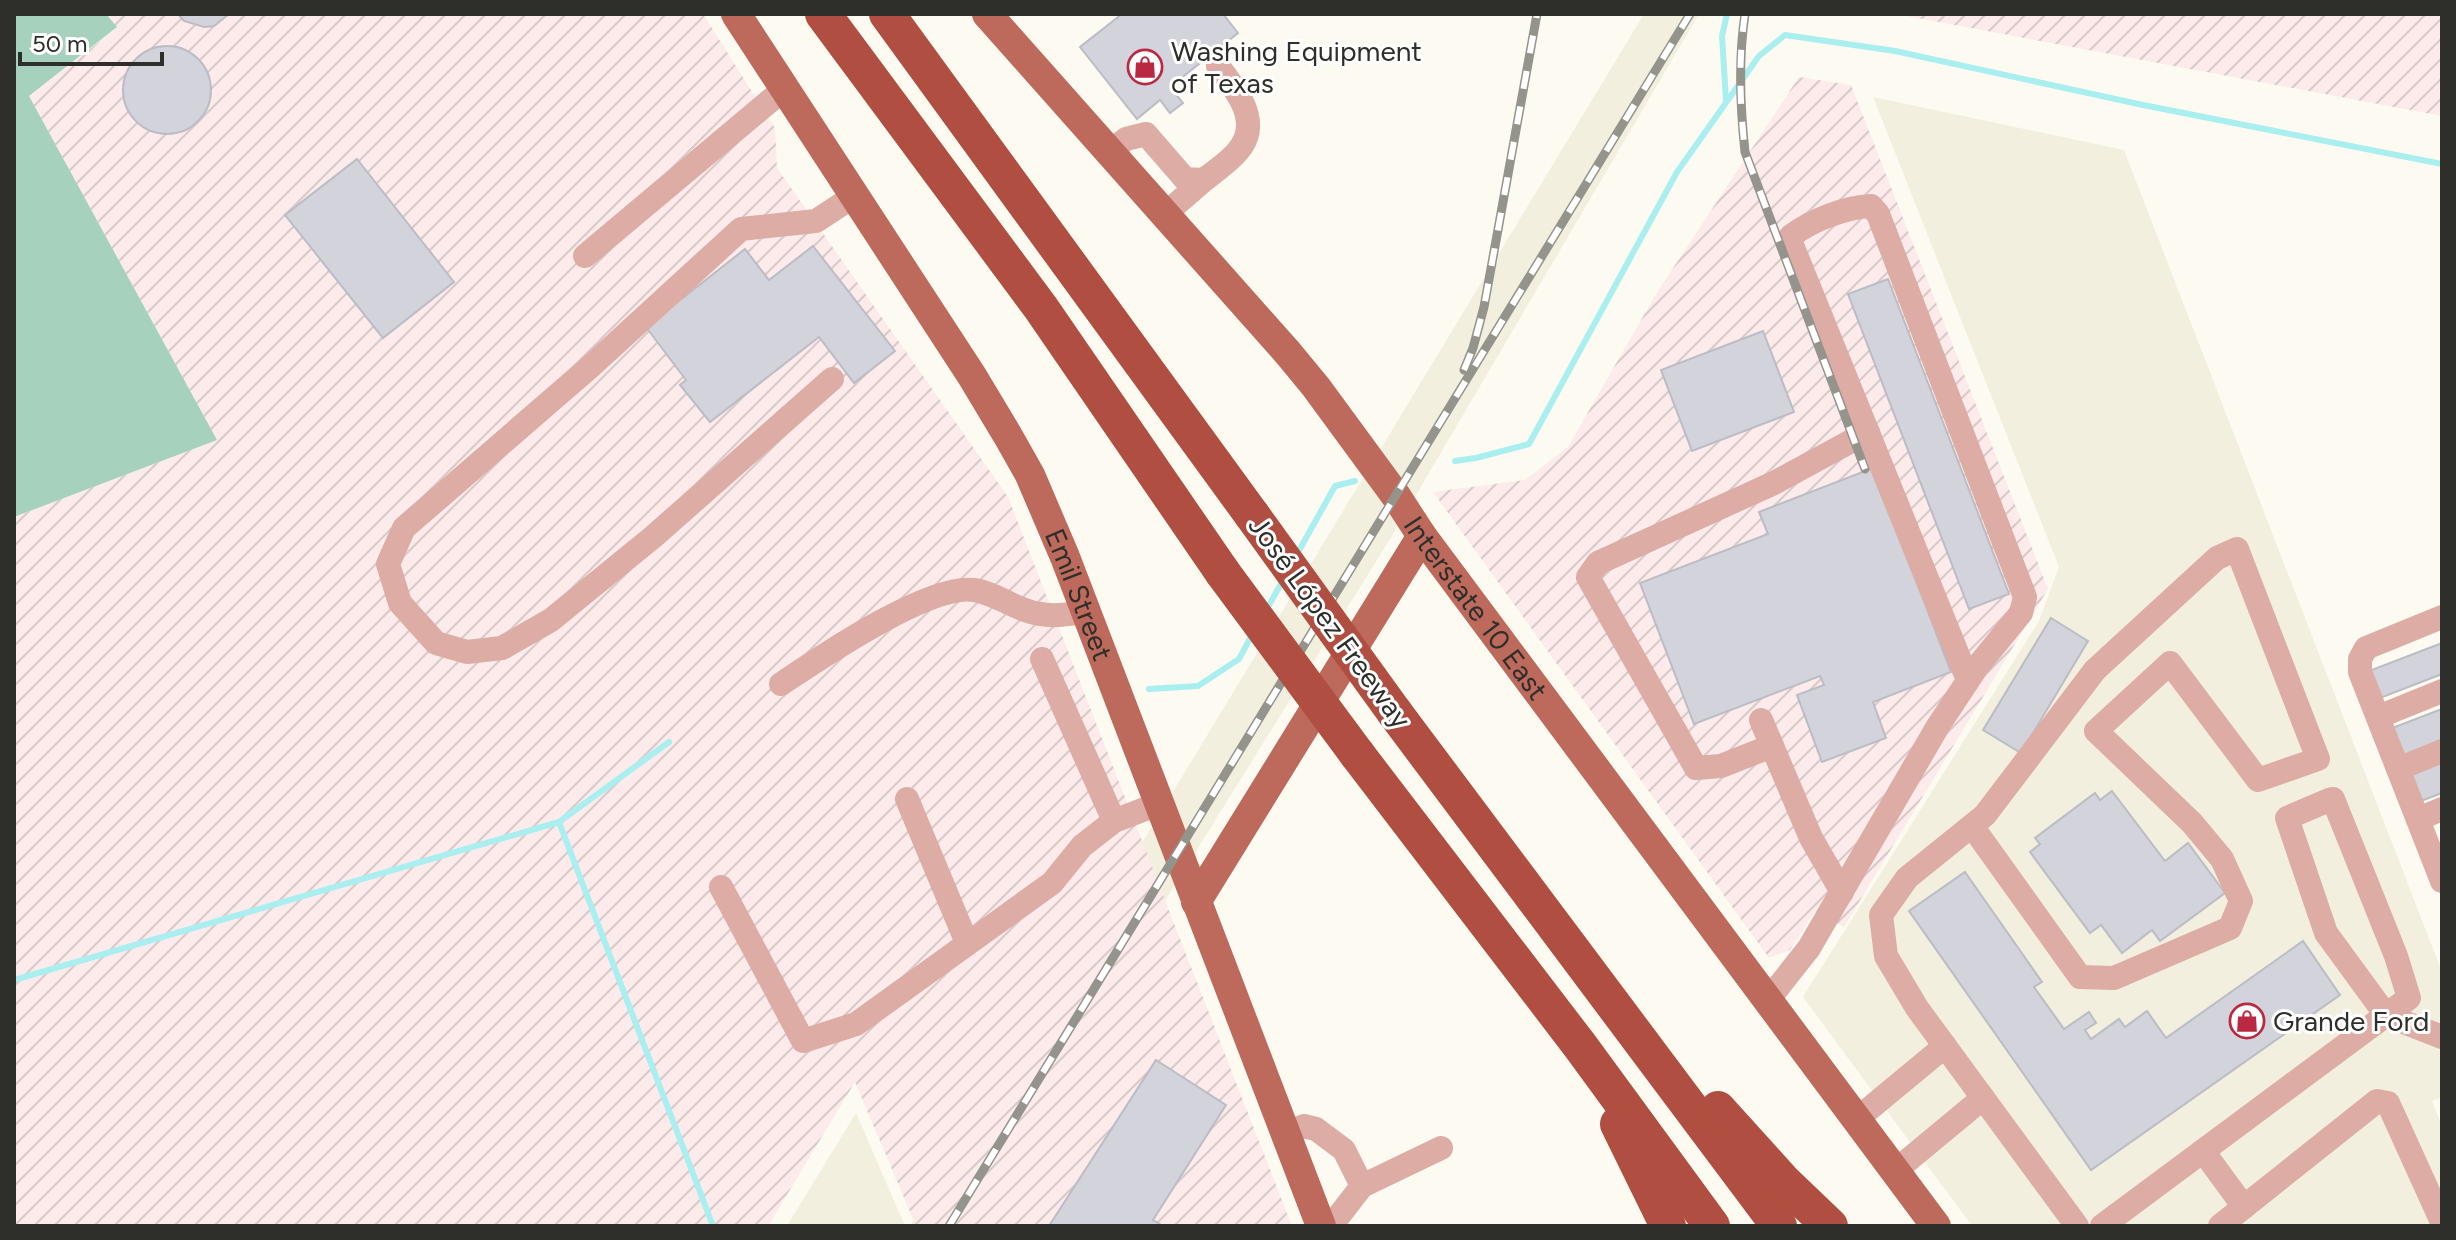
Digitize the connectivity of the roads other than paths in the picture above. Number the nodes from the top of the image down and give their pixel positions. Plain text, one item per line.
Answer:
1 (736, 14) edge
2 (823, 14) edge
3 (887, 14) edge
4 (987, 14) edge
5 (1218, 66) dead end
6 (784, 89) junction
7 (1110, 152) junction
8 (1204, 180) junction
9 (854, 196) junction
10 (1165, 214) junction
11 (585, 256) dead end
12 (832, 379) dead end
13 (1868, 432) junction
14 (1422, 536) junction
15 (1086, 612) junction
16 (2442, 617) edge
17 (1042, 659) dead end
18 (1968, 680) junction
19 (781, 684) dead end
20 (2442, 691) edge
21 (2378, 717) junction
22 (1761, 720) dead end
23 (1772, 746) junction
24 (2442, 751) edge
25 (2398, 769) junction
26 (907, 799) dead end
27 (2442, 809) edge
28 (1163, 817) junction
29 (2418, 819) junction
30 (1114, 821) junction
31 (1972, 826) junction
32 (1235, 841) junction
33 (2441, 874) edge
34 (721, 887) dead end
35 (1842, 892) junction
36 (1196, 902) junction
37 (967, 943) junction
38 (1768, 1000) junction
39 (2386, 1015) junction
40 (1630, 1025) junction
41 (2442, 1037) edge
42 (1945, 1046) junction
43 (1581, 1047) junction
44 (1983, 1098) junction
45 (1857, 1119) junction
46 (1285, 1134) junction
47 (1441, 1148) dead end
48 (2203, 1151) junction
49 (1895, 1171) junction
50 (1362, 1186) junction
51 (2244, 1207) junction
52 (2064, 1222) edge
53 (2438, 1222) edge
54 (1321, 1226) edge
55 (1331, 1226) edge
56 (1668, 1226) edge
57 (1712, 1226) edge
58 (1779, 1226) edge
59 (1830, 1226) edge
60 (1936, 1226) edge
61 (2102, 1226) edge
62 (2220, 1226) edge

1 - 6 main road, Emil Street
2 - 43 highway, José López Freeway, bridge
3 - 40 highway, José López Freeway, bridge
4 - 7 main road, Interstate 10 East
5 - 8 street
6 - 9 main road, Emil Street
6 - 11 street
7 - 8 street
7 - 10 main road, Interstate 10 East
8 - 10 street
9 - 12 street
9 - 15 main road, Emil Street
10 - 14 main road, Interstate 10 East
13 - 18 street
13 - 18 street
13 - 23 street
14 - 32 main road
14 - 38 main road, Interstate 10 East
15 - 19 street
15 - 28 main road, Emil Street
16 - 21 street
17 - 30 street
18 - 35 street
20 - 21 street
21 - 25 street
22 - 23 street
23 - 35 street
24 - 25 street
25 - 29 street
26 - 37 street
27 - 29 street
28 - 30 street
28 - 32 main road
28 - 36 main road, Emil Street
29 - 33 street
30 - 37 street
31 - 31 street
31 - 42 street
32 - 36 main road
34 - 37 street
35 - 38 street
36 - 46 main road, Emil Street
38 - 45 main road, Interstate 10 East
39 - 39 street
39 - 41 street
39 - 48 street
40 - 58 highway, José López Freeway
40 - 59 highway
42 - 44 street
42 - 45 street
43 - 56 highway
43 - 57 highway, José López Freeway
44 - 49 street
44 - 52 street
45 - 49 main road, Interstate 10 East
46 - 50 street
46 - 54 main road, Emil Street
47 - 50 street
48 - 51 street
48 - 61 street
49 - 60 main road, Interstate 10 East
50 - 55 street
51 - 53 street
51 - 62 street

